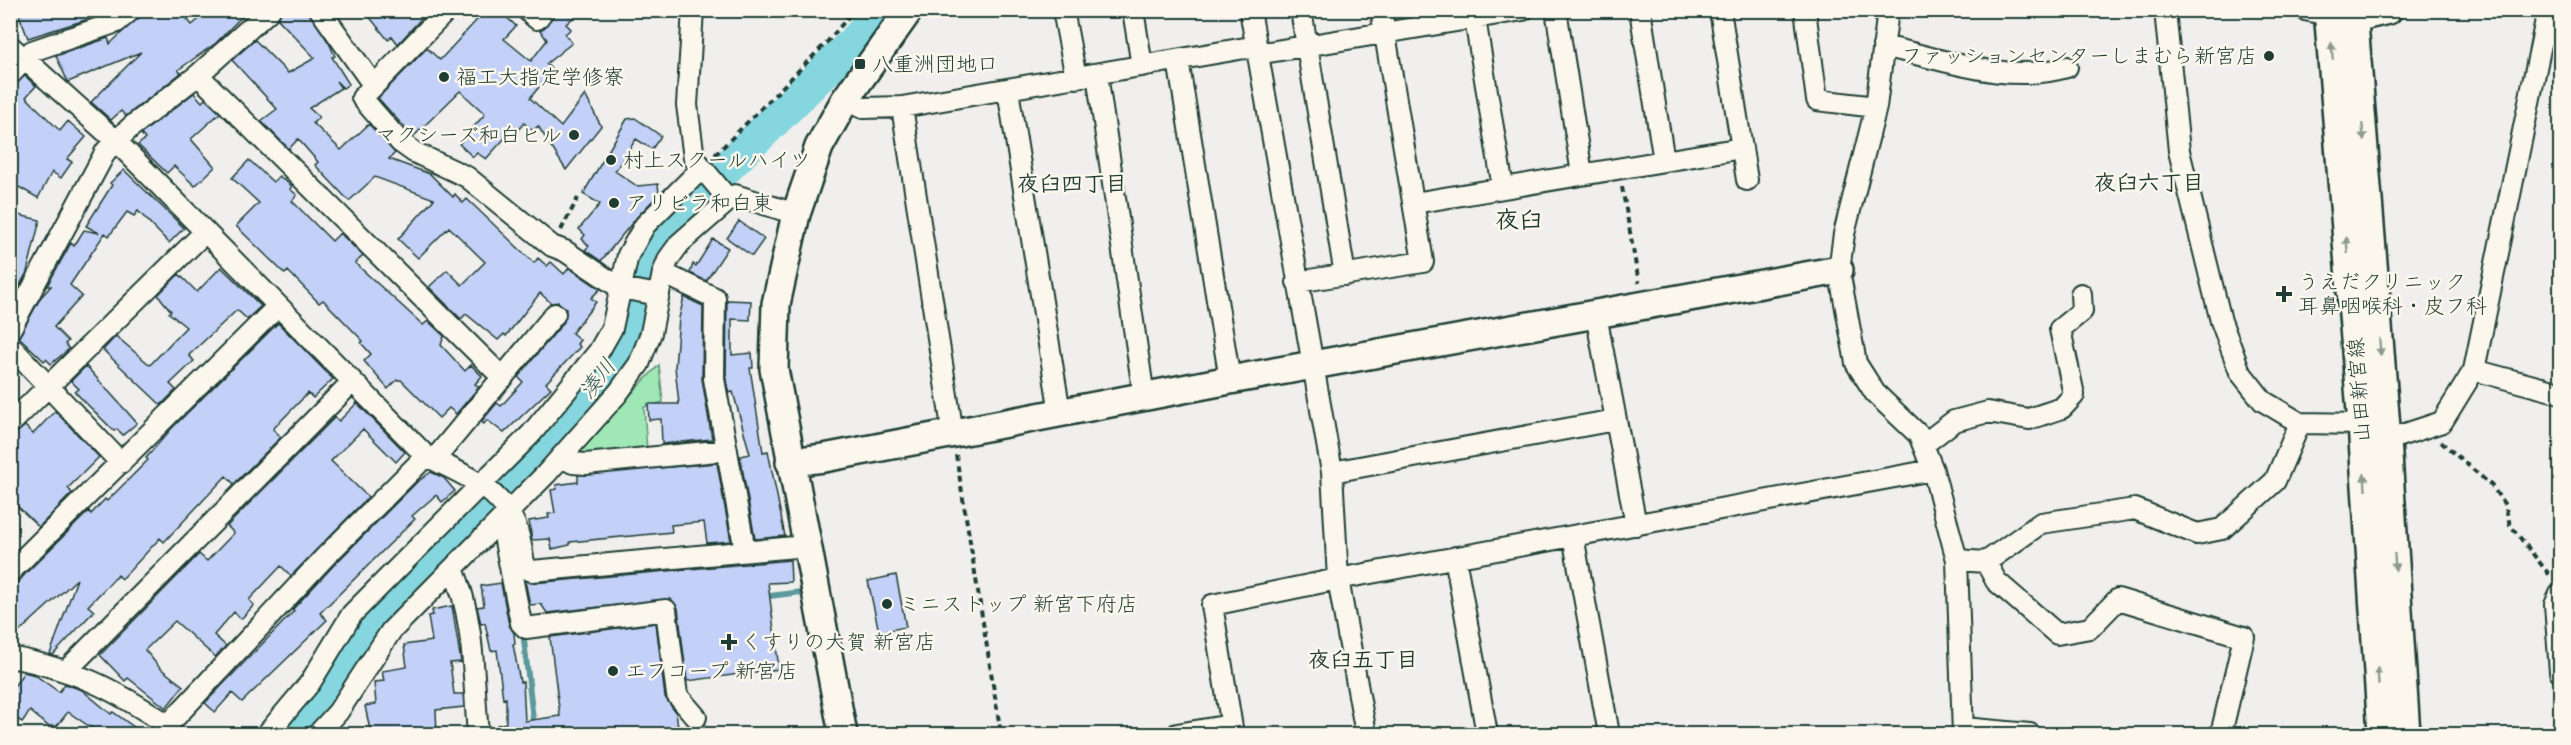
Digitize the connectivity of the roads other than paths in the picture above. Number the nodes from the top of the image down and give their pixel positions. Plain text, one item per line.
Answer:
1 (131, 10) edge
2 (270, 10) edge
3 (320, 10) edge
4 (447, 10) edge
5 (527, 10) edge
6 (544, 10) edge
7 (693, 10) edge
8 (909, 10) edge
9 (1063, 10) edge
10 (1133, 10) edge
11 (1250, 10) edge
12 (1301, 10) edge
13 (1381, 10) edge
14 (1523, 10) edge
15 (1559, 10) edge
16 (1640, 10) edge
17 (1720, 10) edge
18 (1805, 10) edge
19 (1888, 10) edge
20 (2165, 10) edge
21 (2388, 10) edge
22 (2548, 10) edge
23 (1495, 13) edge
24 (2334, 13) edge
25 (1475, 19) junction
26 (1385, 33) junction
27 (1307, 45) junction
28 (1883, 46) junction
29 (1257, 50) junction
30 (18, 52) edge
31 (1178, 60) junction
32 (1142, 66) junction
33 (2067, 67) dead end
34 (1097, 74) junction
35 (10, 75) edge
36 (198, 75) junction
37 (1076, 78) junction
38 (374, 86) junction
39 (1008, 90) junction
40 (845, 100) junction
41 (902, 107) junction
42 (1876, 107) junction
43 (116, 141) junction
44 (1742, 148) junction
45 (1664, 161) junction
46 (703, 171) junction
47 (1582, 174) junction
48 (1747, 180) dead end
49 (1503, 188) junction
50 (725, 195) junction
51 (1414, 203) junction
52 (796, 214) junction
53 (205, 232) junction
54 (1839, 270) junction
55 (663, 273) junction
56 (1345, 275) junction
57 (1297, 282) junction
58 (620, 288) junction
59 (2082, 294) dead end
60 (659, 295) junction
61 (278, 306) junction
62 (555, 314) dead end
63 (1596, 315) junction
64 (10, 330) edge
65 (10, 346) edge
66 (1311, 366) junction
67 (2474, 370) junction
68 (503, 378) junction
69 (1230, 380) junction
70 (352, 382) junction
71 (48, 386) junction
72 (2560, 393) edge
73 (1144, 397) junction
74 (1060, 413) junction
75 (1616, 420) junction
76 (2300, 423) junction
77 (10, 424) edge
78 (2362, 424) junction
79 (952, 434) junction
80 (2387, 440) junction
81 (1923, 445) junction
82 (727, 450) junction
83 (561, 457) junction
84 (430, 458) junction
85 (789, 462) junction
86 (120, 463) junction
87 (1933, 470) junction
88 (1332, 472) junction
89 (481, 483) junction
90 (508, 513) junction
91 (1636, 525) junction
92 (1573, 536) junction
93 (806, 546) junction
94 (746, 551) junction
95 (1455, 557) junction
96 (1957, 560) junction
97 (1986, 562) junction
98 (453, 569) junction
99 (10, 572) edge
100 (1338, 579) junction
101 (2558, 587) edge
102 (10, 657) edge
103 (66, 670) junction
104 (2560, 672) edge
105 (696, 717) dead end
106 (1232, 730) edge
107 (1963, 731) edge
108 (267, 735) edge
109 (318, 735) edge
110 (478, 735) edge
111 (843, 735) edge
112 (1177, 735) edge
113 (1366, 735) edge
114 (1487, 735) edge
115 (1610, 735) edge
116 (2030, 735) edge
117 (2221, 735) edge
118 (2382, 735) edge
119 (2406, 735) edge

1 - 30 street
2 - 36 street
3 - 38 street
4 - 38 street
5 - 6 street
7 - 46 street
8 - 40 street
9 - 37 street
10 - 32 street
11 - 29 street
12 - 27 street
13 - 26 street
14 - 23 street
15 - 47 street
16 - 45 street
17 - 44 street
18 - 42 street
19 - 28 street
20 - 76 street
21 - 24 street
22 - 67 street
23 - 25 street
78 -> 24 street, 山田新宮線
24 -> 80 street, 山田新宮線
25 - 26 street
25 - 49 street
26 - 27 street
26 - 51 street
27 - 29 street
27 - 56 street
28 - 33 street
28 - 42 street
29 - 31 street
29 - 57 street
30 - 35 street
30 - 43 street
31 - 32 street
31 - 69 street
32 - 34 street
34 - 37 street
34 - 73 street
36 - 43 street
36 - 68 street
37 - 39 street
38 - 58 street
39 - 41 street
39 - 74 street
40 - 41 street
40 - 52 street
41 - 79 street
42 - 54 street
43 - 53 street
43 - 64 street
44 - 45 street
44 - 48 street
45 - 47 street
46 - 50 street
46 - 58 street
47 - 49 street
49 - 51 street
50 - 52 street
50 - 55 street
51 - 56 street
52 - 85 street
53 - 61 street
53 - 71 street
54 - 63 street
54 - 81 street
55 - 60 street
55 - 82 street
56 - 57 street
57 - 66 street
58 - 60 street
58 - 89 street
59 - 81 street
60 - 83 street
61 - 70 street
61 - 86 street
62 - 68 street
63 - 66 street
63 - 75 street
65 - 71 street
66 - 69 street
66 - 88 street
67 - 72 street
67 - 80 street
68 - 84 street
69 - 73 street
70 - 84 street
70 - 103 street
71 - 77 street
71 - 86 street
73 - 74 street
74 - 79 street
75 - 88 street
75 - 91 street
76 - 78 street
76 - 97 street
118 -> 78 street, 山田新宮線
79 - 85 street
80 -> 119 street, 山田新宮線
81 - 87 street
82 - 83 street
82 - 94 street
83 - 90 street
84 - 89 street
84 - 103 street
85 - 93 street
86 - 99 street
87 - 91 street
87 - 96 street
88 - 100 street
89 - 90 street
89 - 108 street
90 - 94 street
90 - 98 street
90 - 105 street
91 - 92 street
92 - 95 street
92 - 115 street
93 - 94 street
93 - 111 street
95 - 100 street
95 - 114 street
96 - 97 street
96 - 107 street
97 - 117 street
98 - 109 street
98 - 110 street
100 - 106 street
100 - 113 street
101 - 104 street
102 - 103 street
106 - 112 street
107 - 116 street

